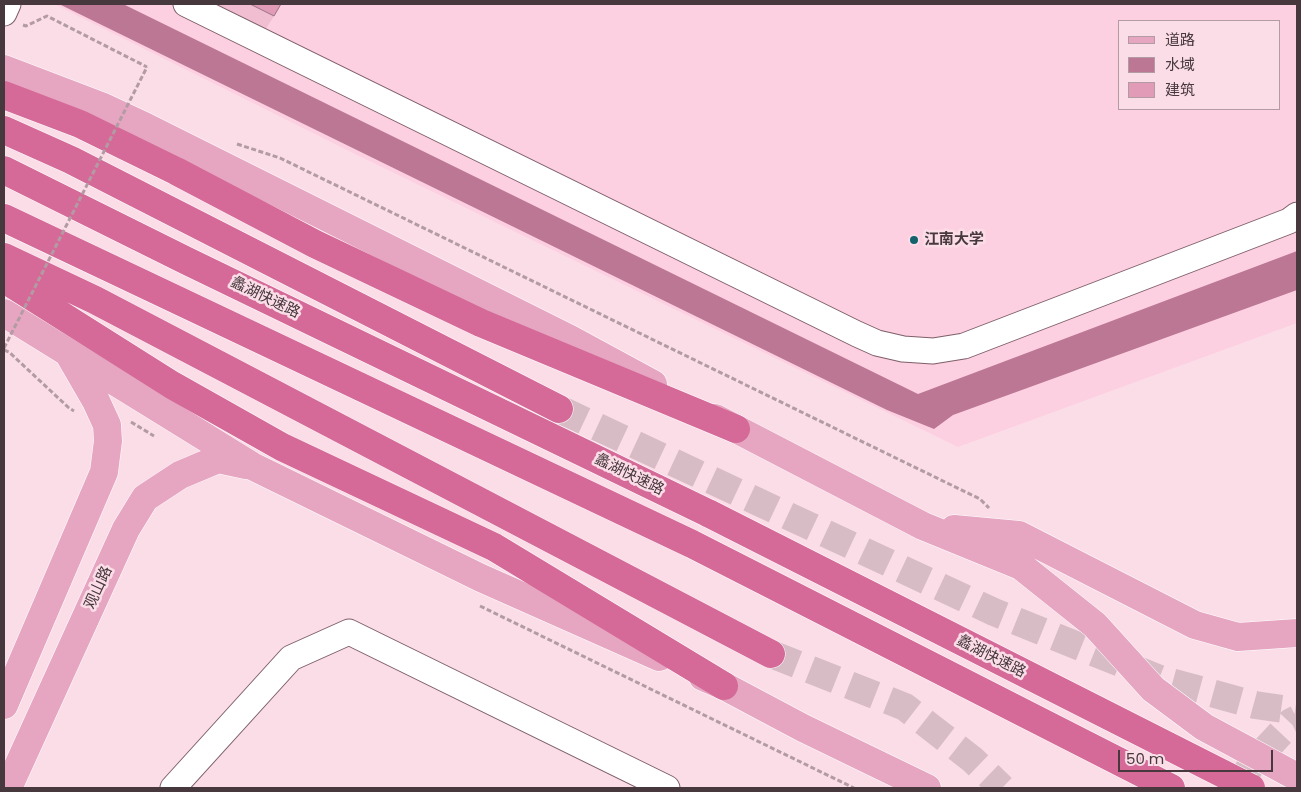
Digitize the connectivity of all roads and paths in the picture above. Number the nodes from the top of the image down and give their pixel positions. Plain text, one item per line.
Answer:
1 (8, 4) edge
2 (186, 4) edge
3 (4, 12) edge
4 (46, 16) dead end
5 (4, 69) edge
6 (4, 95) edge
7 (4, 130) edge
8 (234, 143) dead end
9 (4, 170) edge
10 (1297, 216) edge
11 (4, 218) edge
12 (4, 257) edge
13 (4, 279) edge
14 (4, 313) edge
15 (4, 349) edge
16 (69, 355) junction
17 (559, 409) tunnel mouth
18 (107, 425) junction
19 (736, 429) junction
20 (252, 466) junction
21 (993, 511) dead end
22 (923, 526) junction
23 (1297, 633) edge
24 (771, 654) tunnel mouth
25 (724, 686) junction
26 (4, 704) edge
27 (1297, 777) edge
28 (8, 788) edge
29 (173, 788) edge
30 (667, 788) edge
31 (927, 788) edge
32 (1170, 788) edge
33 (1251, 788) edge

1 - 3 street
2 - 10 street
4 - 15 path, bridge
5 - 19 main road
6 - 19 highway
7 - 17 highway
8 - 21 path
9 - 33 highway, 蠡湖快速路, bridge
11 - 32 highway
12 - 24 highway
13 - 25 highway
14 - 16 main road
15 - 18 path
16 - 18 main road
16 - 20 main road
18 - 26 main road
19 - 22 main road
20 - 25 main road
20 - 28 main road, 观山路
22 - 23 main road
22 - 27 main road
25 - 31 main road
29 - 30 street

